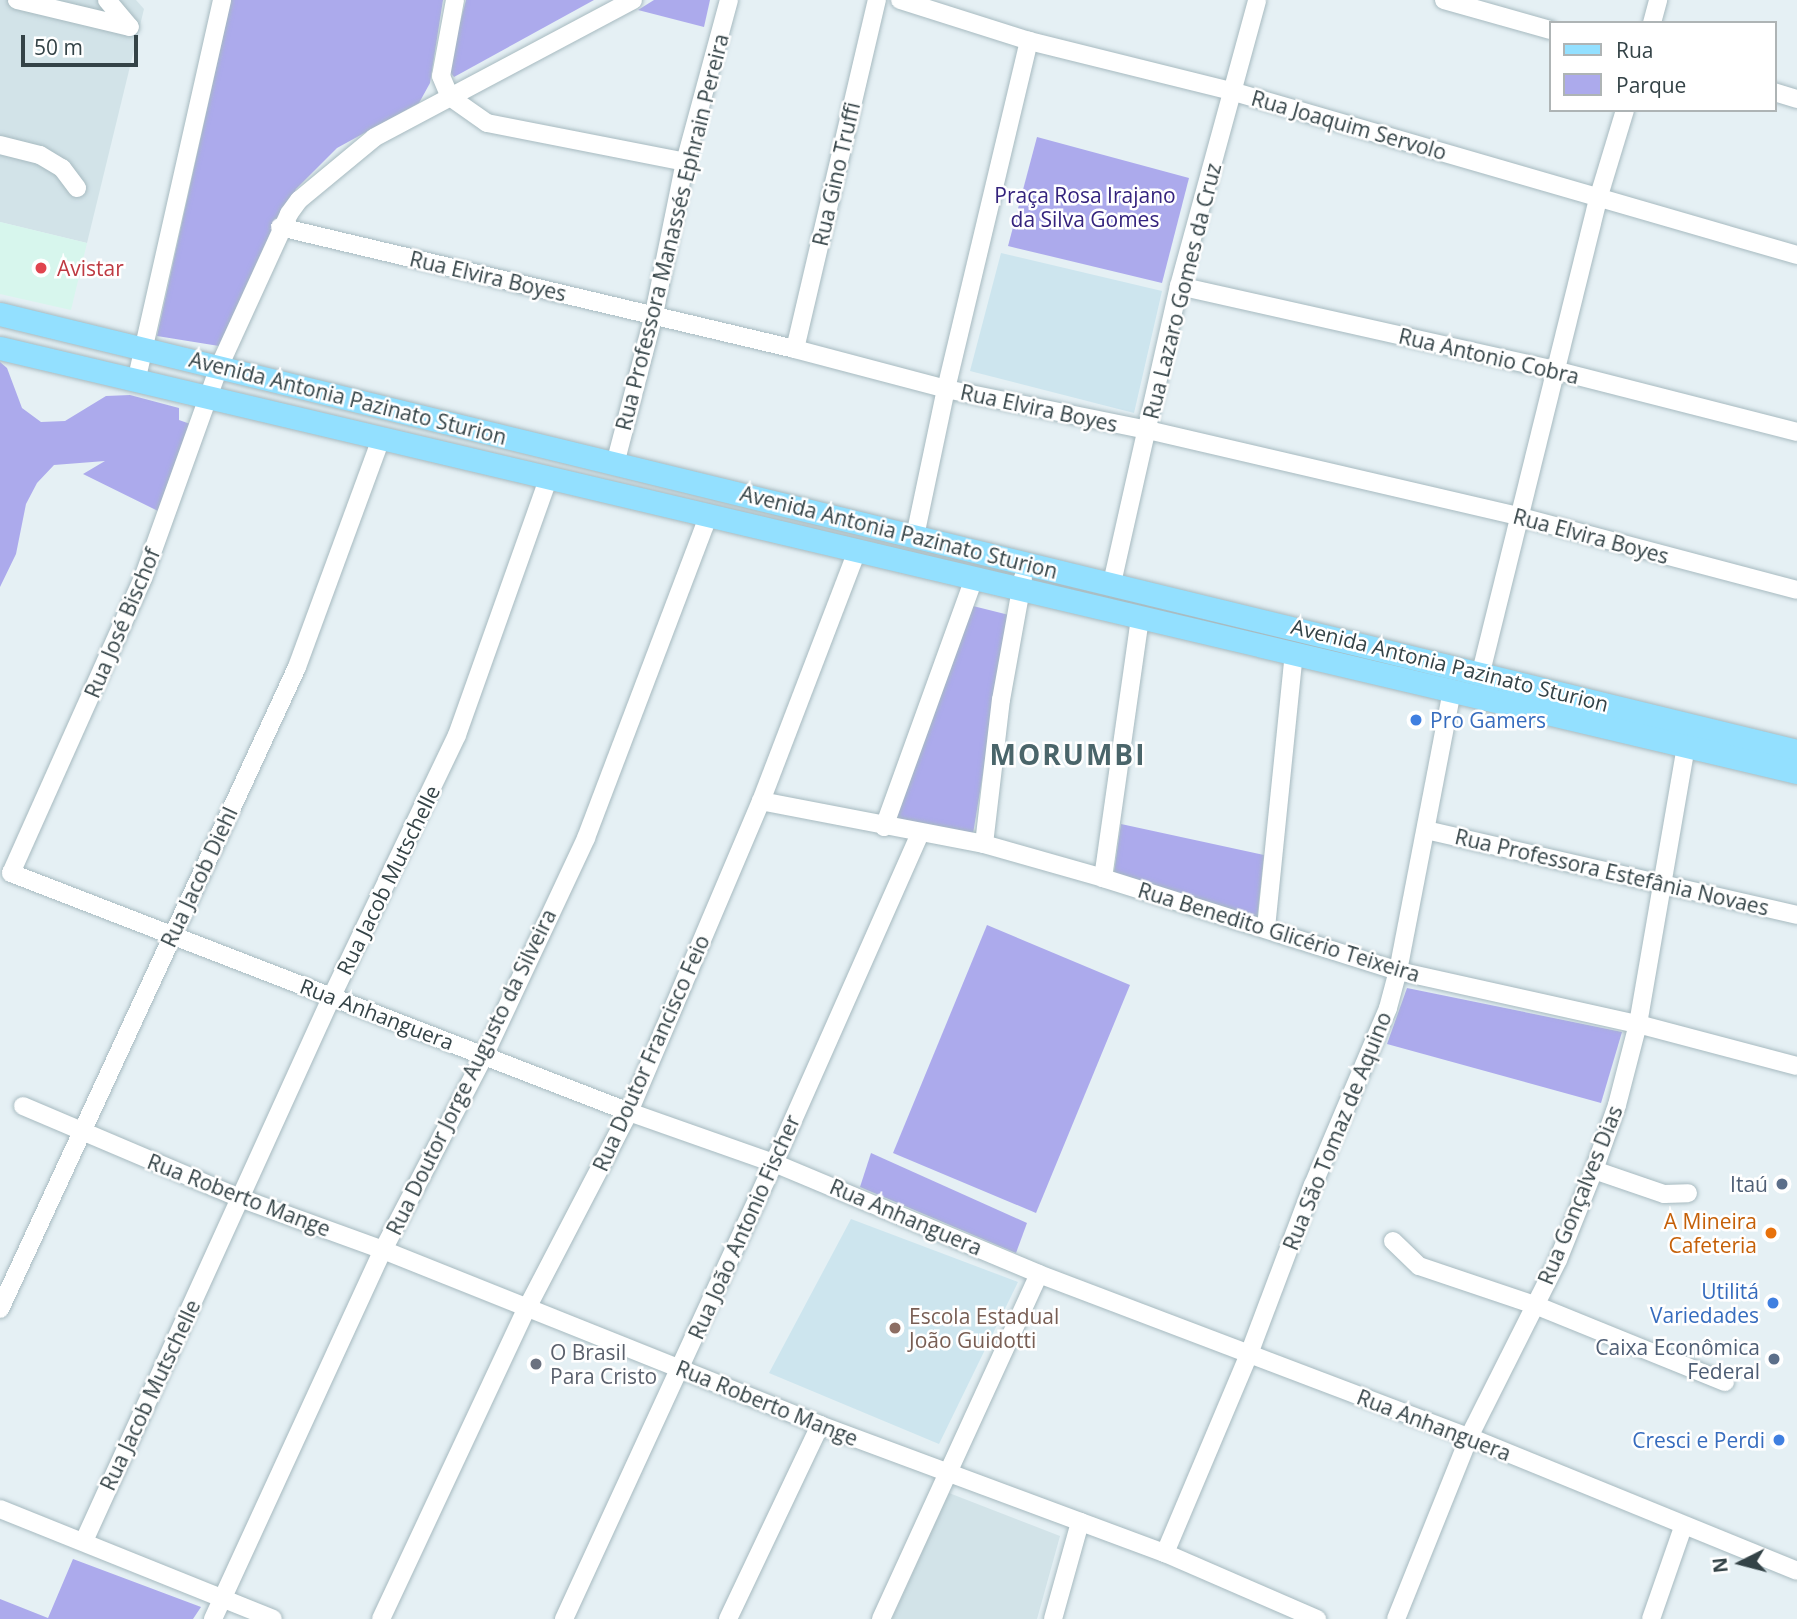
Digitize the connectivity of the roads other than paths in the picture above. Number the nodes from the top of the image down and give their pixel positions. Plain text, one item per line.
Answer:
1 (17, 0) edge
2 (107, 0) edge
3 (222, 0) edge
4 (455, 0) edge
5 (633, 0) edge
6 (729, 0) edge
7 (877, 0) edge
8 (900, 0) edge
9 (1257, 0) edge
10 (1444, 0) edge
11 (1658, 0) edge
12 (60, 5) edge
13 (1653, 21) edge
14 (1548, 29) edge
15 (1030, 41) junction
16 (1231, 91) junction
17 (1776, 93) edge
18 (450, 97) junction
19 (1797, 99) edge
20 (1624, 112) edge
21 (0, 145) edge
22 (685, 162) junction
23 (77, 188) dead end
24 (1598, 199) junction
25 (280, 227) junction
26 (1797, 255) edge
27 (1179, 286) junction
28 (0, 314) edge
29 (654, 314) junction
30 (0, 348) edge
31 (143, 349) junction
32 (795, 349) junction
33 (219, 367) junction
34 (1558, 370) junction
35 (136, 382) junction
36 (946, 389) junction
37 (208, 397) junction
38 (1148, 430) junction
39 (1797, 432) edge
40 (381, 439) junction
41 (615, 464) junction
42 (548, 479) junction
43 (708, 517) junction
44 (1521, 517) junction
45 (915, 536) junction
46 (857, 551) junction
47 (1018, 561) junction
48 (974, 579) junction
49 (1112, 583) junction
50 (1023, 590) junction
51 (1797, 590) edge
52 (1140, 618) junction
53 (1294, 654) junction
54 (1435, 661) junction
55 (1481, 672) junction
56 (1452, 691) junction
57 (1686, 746) junction
58 (1797, 751) edge
59 (1797, 772) edge
60 (761, 801) junction
61 (884, 827) junction
62 (1426, 830) junction
63 (920, 834) junction
64 (984, 844) junction
65 (11, 873) joint
66 (1103, 878) junction
67 (1661, 883) junction
68 (1797, 915) edge
69 (1266, 928) junction
70 (173, 934) junction
71 (1398, 971) junction
72 (332, 996) junction
73 (1637, 1024) junction
74 (484, 1055) junction
75 (1797, 1066) edge
76 (23, 1106) dead end
77 (629, 1112) junction
78 (80, 1132) junction
79 (774, 1163) junction
80 (1594, 1170) junction
81 (1688, 1193) dead end
82 (240, 1198) junction
83 (1393, 1241) dead end
84 (383, 1250) junction
85 (1039, 1273) junction
86 (1535, 1305) junction
87 (527, 1308) junction
88 (0, 1309) edge
89 (1249, 1353) junction
90 (679, 1369) junction
91 (1725, 1382) dead end
92 (820, 1425) junction
93 (1469, 1437) junction
94 (947, 1474) junction
95 (0, 1508) edge
96 (1080, 1522) junction
97 (1683, 1527) junction
98 (84, 1541) junction
99 (1164, 1553) junction
100 (1797, 1571) edge
101 (223, 1600) junction
102 (212, 1619) edge
103 (273, 1619) edge
104 (381, 1619) edge
105 (564, 1619) edge
106 (728, 1619) edge
107 (881, 1619) edge
108 (1053, 1619) edge
109 (1317, 1619) edge
110 (1395, 1619) edge
111 (1651, 1619) edge

1 - 12 street
2 - 12 street
3 - 31 street
4 - 18 street
5 - 18 street, Rua José Bischof
6 - 22 street, Rua Professora Manassés Ephrain Pereira
7 - 32 street, Rua Gino Truffi
8 - 15 street, Rua Joaquim Servolo
9 - 16 street, Rua Lazaro Gomes da Cruz
10 - 14 street
11 - 13 street
15 - 16 street, Rua Joaquim Servolo
15 - 36 street
16 - 24 street, Rua Joaquim Servolo
16 - 27 street, Rua Lazaro Gomes da Cruz
17 - 19 street
18 - 22 street
18 - 25 street, Rua José Bischof
20 - 24 street
21 - 23 street
22 - 29 street, Rua Professora Manassés Ephrain Pereira
24 - 26 street, Rua Joaquim Servolo
24 - 34 street
25 - 29 street, Rua Elvira Boyes
25 - 33 street, Rua José Bischof
27 - 34 street, Rua Antonio Cobra
27 - 38 street, Rua Lazaro Gomes da Cruz
28 - 31 main road, Avenida Antonia Pazinato Sturion
29 - 32 street, Rua Elvira Boyes
29 - 41 street, Rua Professora Manassés Ephrain Pereira
30 - 35 main road, Avenida Antonia Pazinato Sturion
31 - 33 main road, Avenida Antonia Pazinato Sturion
31 - 35 street
32 - 36 street, Rua Elvira Boyes
33 - 37 street, Rua José Bischof
33 - 41 main road, Avenida Antonia Pazinato Sturion
34 - 39 street, Rua Antonio Cobra
34 - 44 street
35 - 37 main road, Avenida Antonia Pazinato Sturion
36 - 38 street, Rua Elvira Boyes
36 - 45 street
37 - 40 main road, Avenida Antonia Pazinato Sturion
37 - 65 street, Rua José Bischof
38 - 44 street, Rua Elvira Boyes
38 - 49 street, Rua Lazaro Gomes da Cruz
40 - 42 main road, Avenida Antonia Pazinato Sturion
40 - 70 street, Rua Jacob Diehl
41 - 45 main road, Avenida Antonia Pazinato Sturion
42 - 43 main road, Avenida Antonia Pazinato Sturion
42 - 72 street, Rua Jacob Mutschelle
43 - 46 main road, Avenida Antonia Pazinato Sturion
43 - 74 street, Rua Doutor Jorge Augusto da Silveira
44 - 51 street, Rua Elvira Boyes
44 - 55 street
45 - 46 main road
45 - 47 main road, Avenida Antonia Pazinato Sturion
46 - 48 main road, Avenida Antonia Pazinato Sturion
46 - 60 street, Rua Doutor Francisco Feio
47 - 49 main road, Avenida Antonia Pazinato Sturion
47 - 50 street
48 - 50 main road, Avenida Antonia Pazinato Sturion
48 - 61 street
49 - 54 main road, Avenida Antonia Pazinato Sturion
50 - 52 main road, Avenida Antonia Pazinato Sturion
50 - 64 street
52 - 53 main road, Avenida Antonia Pazinato Sturion
52 - 66 street
53 - 56 main road, Avenida Antonia Pazinato Sturion
53 - 69 street
54 - 55 main road, Avenida Antonia Pazinato Sturion
54 - 56 main road
55 - 56 main road
55 - 58 main road, Avenida Antonia Pazinato Sturion
56 - 57 main road, Avenida Antonia Pazinato Sturion
56 - 62 street, Rua São Tomaz de Aquino
57 - 59 main road, Avenida Antonia Pazinato Sturion
57 - 67 street, Rua Gonçalves Dias
60 - 61 street, Rua Benedito Glicério Teixeira
60 - 77 street, Rua Doutor Francisco Feio
61 - 63 street, Rua Benedito Glicério Teixeira
62 - 67 street, Rua Professora Estefânia Novaes
62 - 71 street, Rua São Tomaz de Aquino
63 - 64 street, Rua Benedito Glicério Teixeira
63 - 79 street, Rua João Antonio Fischer
64 - 66 street, Rua Benedito Glicério Teixeira
65 - 70 street, Rua Anhanguera
66 - 69 street, Rua Benedito Glicério Teixeira
67 - 68 street, Rua Professora Estefânia Novaes
67 - 73 street, Rua Gonçalves Dias
69 - 71 street, Rua Benedito Glicério Teixeira
70 - 72 street, Rua Anhanguera
70 - 78 street, Rua Jacob Diehl
71 - 73 street, Rua Benedito Glicério Teixeira
71 - 89 street, Rua São Tomaz de Aquino
72 - 74 street, Rua Anhanguera
72 - 82 street, Rua Jacob Mutschelle
73 - 75 street, Rua Benedito Glicério Teixeira
73 - 80 street, Rua Gonçalves Dias
74 - 77 street, Rua Anhanguera
74 - 84 street, Rua Doutor Jorge Augusto da Silveira
76 - 78 street, Rua Roberto Mange
77 - 79 street, Rua Anhanguera
77 - 87 street, Rua Doutor Francisco Feio
78 - 82 street, Rua Roberto Mange
78 - 88 street, Rua Jacob Diehl
79 - 85 street, Rua Anhanguera
79 - 90 street, Rua João Antonio Fischer
80 - 81 street
80 - 86 street, Rua Gonçalves Dias
82 - 84 street, Rua Roberto Mange
82 - 98 street, Rua Jacob Mutschelle
83 - 86 street
84 - 87 street, Rua Roberto Mange
84 - 101 street, Rua Doutor Jorge Augusto da Silveira
85 - 89 street, Rua Anhanguera
85 - 94 street
86 - 91 street
86 - 93 street, Rua Gonçalves Dias
87 - 90 street, Rua Roberto Mange
87 - 104 street, Rua Doutor Francisco Feio
89 - 93 street, Rua Anhanguera
89 - 99 street, Rua São Tomaz de Aquino
90 - 92 street, Rua Roberto Mange
90 - 105 street, Rua João Antonio Fischer
92 - 94 street, Rua Roberto Mange
92 - 106 street
93 - 97 street, Rua Anhanguera
93 - 110 street, Rua Gonçalves Dias
94 - 96 street, Rua Roberto Mange
94 - 107 street
95 - 98 street
96 - 99 street, Rua Roberto Mange
96 - 108 street
97 - 100 street, Rua Anhanguera
97 - 111 street
98 - 101 street
99 - 109 street, Rua Roberto Mange
101 - 102 street, Rua Doutor Jorge Augusto da Silveira
101 - 103 street

